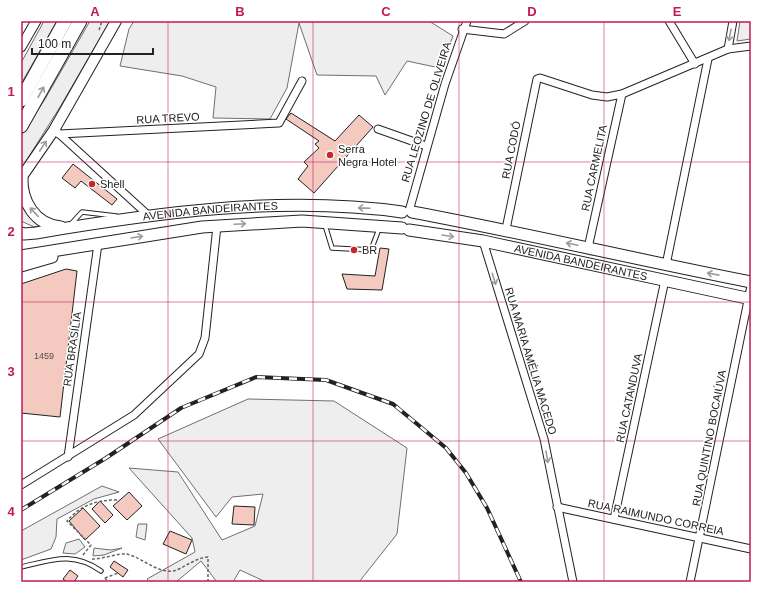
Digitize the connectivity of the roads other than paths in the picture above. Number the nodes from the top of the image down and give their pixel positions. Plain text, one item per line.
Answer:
1 (36, 21) edge
2 (64, 21) edge
3 (80, 21) edge
4 (116, 21) edge
5 (466, 21) edge
6 (525, 21) edge
7 (669, 21) edge
8 (733, 21) edge
9 (462, 29) junction
10 (21, 46) edge
11 (751, 46) edge
12 (728, 49) junction
13 (708, 59) junction
14 (696, 64) junction
15 (302, 81) dead end
16 (622, 94) junction
17 (21, 100) edge
18 (21, 126) edge
19 (378, 129) dead end
20 (56, 132) junction
21 (426, 146) junction
22 (21, 178) edge
23 (408, 211) junction
24 (148, 215) junction
25 (128, 217) junction
26 (104, 222) junction
27 (324, 222) junction
28 (217, 226) junction
29 (379, 227) junction
30 (68, 228) junction
31 (405, 229) junction
32 (506, 230) junction
33 (22, 233) edge
34 (483, 241) junction
35 (98, 244) junction
36 (588, 248) junction
37 (22, 259) edge
38 (666, 266) junction
39 (665, 280) junction
40 (751, 282) edge
41 (751, 286) edge
42 (750, 299) edge
43 (68, 457) junction
44 (21, 485) edge
45 (557, 507) junction
46 (614, 520) junction
47 (700, 538) junction
48 (751, 549) edge
49 (21, 567) edge
50 (101, 571) dead end
51 (573, 582) edge
52 (690, 582) edge

1 - 10 street
2 - 17 highway
18 -> 3 highway
4 - 20 main road
5 - 9 street, RUA LEOZINO DE OLIVEIRA
6 - 9 street
7 - 14 street
8 -> 12 street
9 - 21 street, RUA LEOZINO DE OLIVEIRA
11 - 12 street
12 - 13 street
13 - 14 street
13 - 38 street
14 - 16 street
15 - 20 street, RUA TREVO
16 - 32 street, RUA CODÓ
16 - 36 street, RUA CARMELITA
19 - 21 street
22 -> 20 main road
20 - 24 street
21 - 23 street, RUA LEOZINO DE OLIVEIRA
30 -> 22 main road
23 -> 24 main road, AVENIDA BANDEIRANTES
23 - 31 main road
23 - 31 main road
23 - 32 main road, AVENIDA BANDEIRANTES
24 - 25 main road, AVENIDA BANDEIRANTES
25 - 26 main road, AVENIDA BANDEIRANTES
25 - 30 lane
26 - 30 main road, AVENIDA BANDEIRANTES
26 - 35 main road
28 -> 27 main road, AVENIDA BANDEIRANTES
27 - 29 main road, AVENIDA BANDEIRANTES
27 - 29 lane
35 -> 28 main road, AVENIDA BANDEIRANTES
28 - 43 street
29 - 31 main road, AVENIDA BANDEIRANTES
30 - 33 main road, AVENIDA BANDEIRANTES
31 -> 34 main road, AVENIDA BANDEIRANTES
36 -> 32 main road, AVENIDA BANDEIRANTES
33 - 37 main road
34 - 39 main road, AVENIDA BANDEIRANTES
34 -> 45 street, RUA MARIA AMÉLIA MACEDO
35 - 37 main road, AVENIDA BANDEIRANTES
35 - 43 street, RUA BRASÍLIA
36 - 38 main road, AVENIDA BANDEIRANTES
40 -> 38 main road, AVENIDA BANDEIRANTES
39 - 42 main road, AVENIDA BANDEIRANTES
39 - 46 street, RUA CATANDUVA
41 - 42 street, RUA QUINTINO BOCAIÚVA
42 - 47 street, RUA QUINTINO BOCAIÚVA
43 - 44 street
45 - 46 street, RUA RAIMUNDO CORREIA
45 - 51 street, RUA MARIA AMÉLIA MACEDO
46 - 47 street, RUA RAIMUNDO CORREIA
47 - 48 street, RUA RAIMUNDO CORREIA
47 - 52 street, RUA QUINTINO BOCAIÚVA
49 - 50 lane

